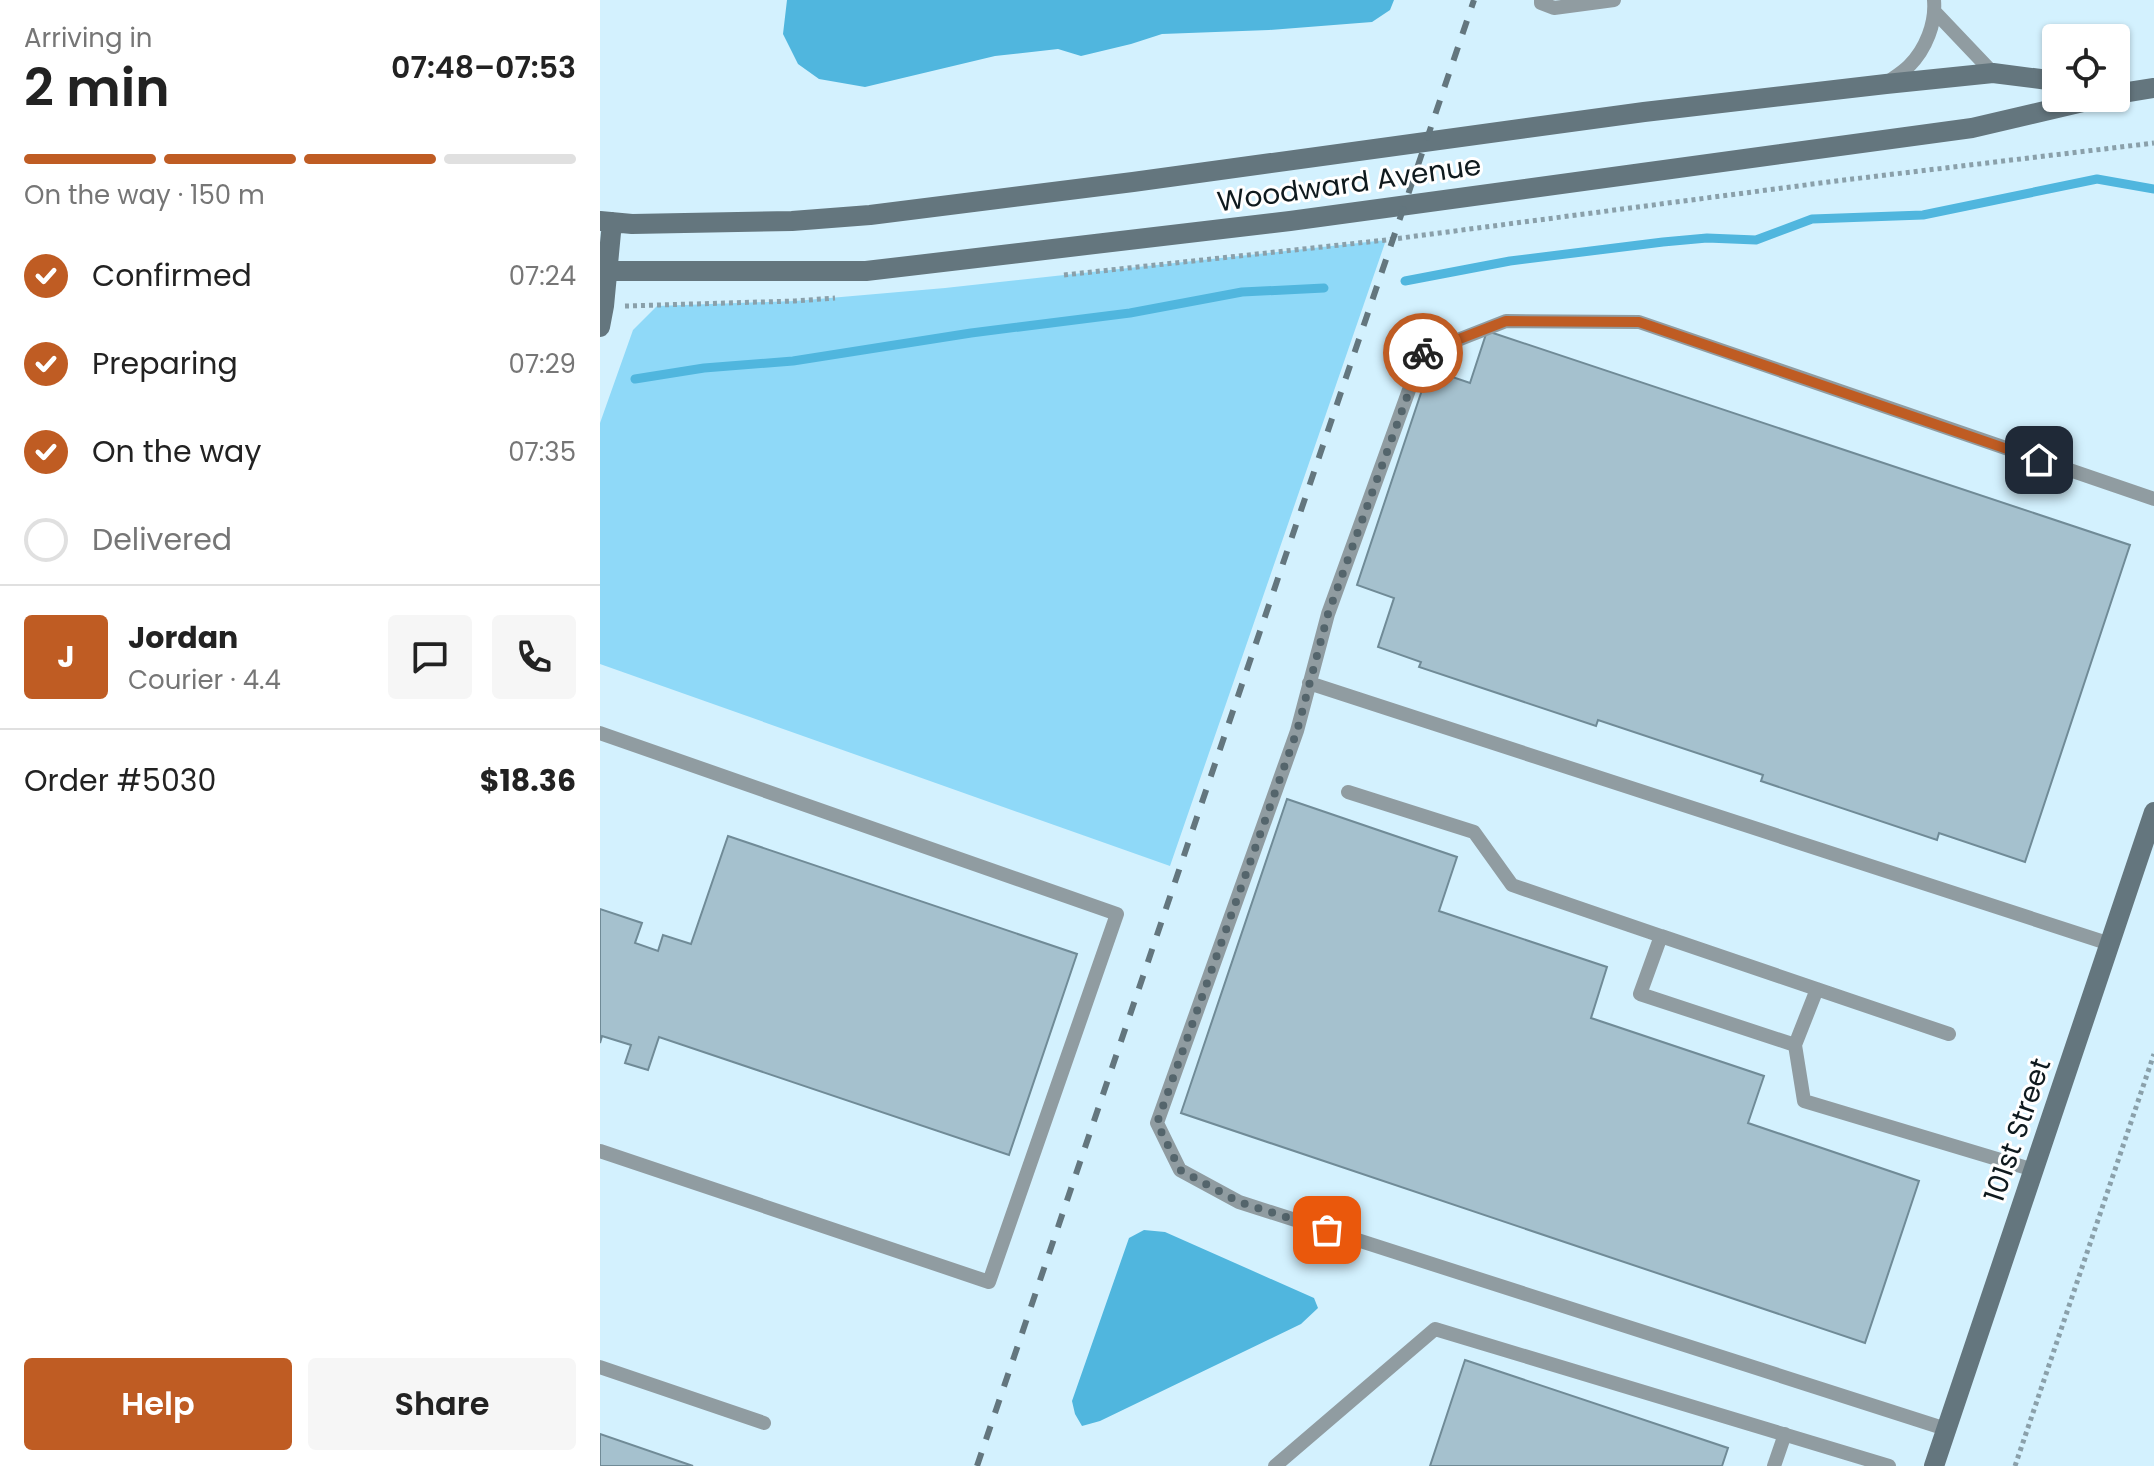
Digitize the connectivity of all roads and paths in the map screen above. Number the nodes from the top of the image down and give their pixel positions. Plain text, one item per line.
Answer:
1 (1541, 0) edge
2 (1614, 0) edge
3 (1935, 6) edge
4 (1993, 73) junction
5 (2042, 79) edge
6 (1886, 84) junction
7 (2154, 88) edge
8 (2130, 90) edge
9 (2042, 112) edge
10 (606, 222) edge
11 (604, 271) edge
12 (600, 327) edge
13 (2154, 499) edge
14 (1309, 683) junction
15 (600, 733) edge
16 (1348, 792) dead end
17 (2154, 812) edge
18 (1661, 936) junction
19 (2110, 944) junction
20 (1817, 989) junction
21 (1949, 1034) dead end
22 (1795, 1045) junction
23 (2154, 1054) edge
24 (600, 1151) edge
25 (2034, 1170) junction
26 (600, 1367) edge
27 (764, 1423) dead end
28 (1946, 1429) junction
29 (1785, 1434) junction
30 (1275, 1466) edge
31 (1774, 1466) edge
32 (1889, 1466) edge
33 (1934, 1466) edge
34 (2015, 1466) edge

1 - 2 lane
3 - 4 lane
3 - 6 lane
4 - 5 street, Woodward Avenue
4 - 6 street, Woodward Avenue
6 - 10 street, Woodward Avenue
7 - 8 street
9 - 11 street, Woodward Avenue
10 - 11 street
11 - 12 street
13 - 14 lane
14 - 19 lane
14 - 28 lane
15 - 24 lane
16 - 18 lane
17 - 19 street, 101st Street
18 - 20 lane
18 - 22 lane
19 - 25 street, 101st Street
20 - 21 lane
20 - 22 lane
22 - 25 lane
23 - 34 path
25 - 28 street, 101st Street
26 - 27 lane
28 - 33 street, 101st Street
29 - 30 lane
29 - 31 lane
29 - 32 lane

